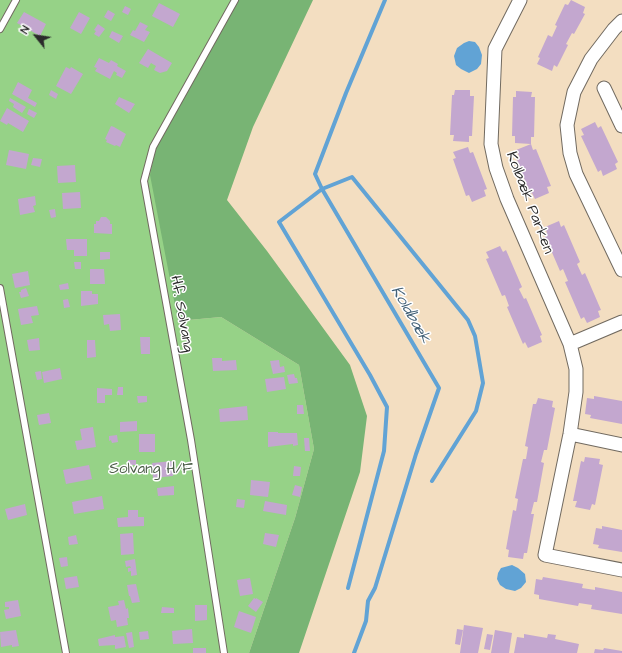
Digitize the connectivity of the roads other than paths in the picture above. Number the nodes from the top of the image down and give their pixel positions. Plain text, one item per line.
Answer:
1 (16, 0) edge
2 (235, 0) edge
3 (520, 0) edge
4 (622, 21) edge
5 (0, 29) edge
6 (604, 88) dead end
7 (622, 126) edge
8 (622, 270) edge
9 (0, 288) edge
10 (622, 322) edge
11 (570, 344) junction
12 (570, 434) junction
13 (622, 445) edge
14 (622, 570) edge
15 (66, 653) edge
16 (224, 653) edge

1 - 5 lane
2 - 16 lane, Hf. Solvang
3 - 11 street, Kolbæk Parken
4 - 8 street
6 - 7 street
9 - 15 lane
10 - 11 street
11 - 12 street, Kolbæk Parken
12 - 13 street
12 - 14 street, Kolbæk Parken

